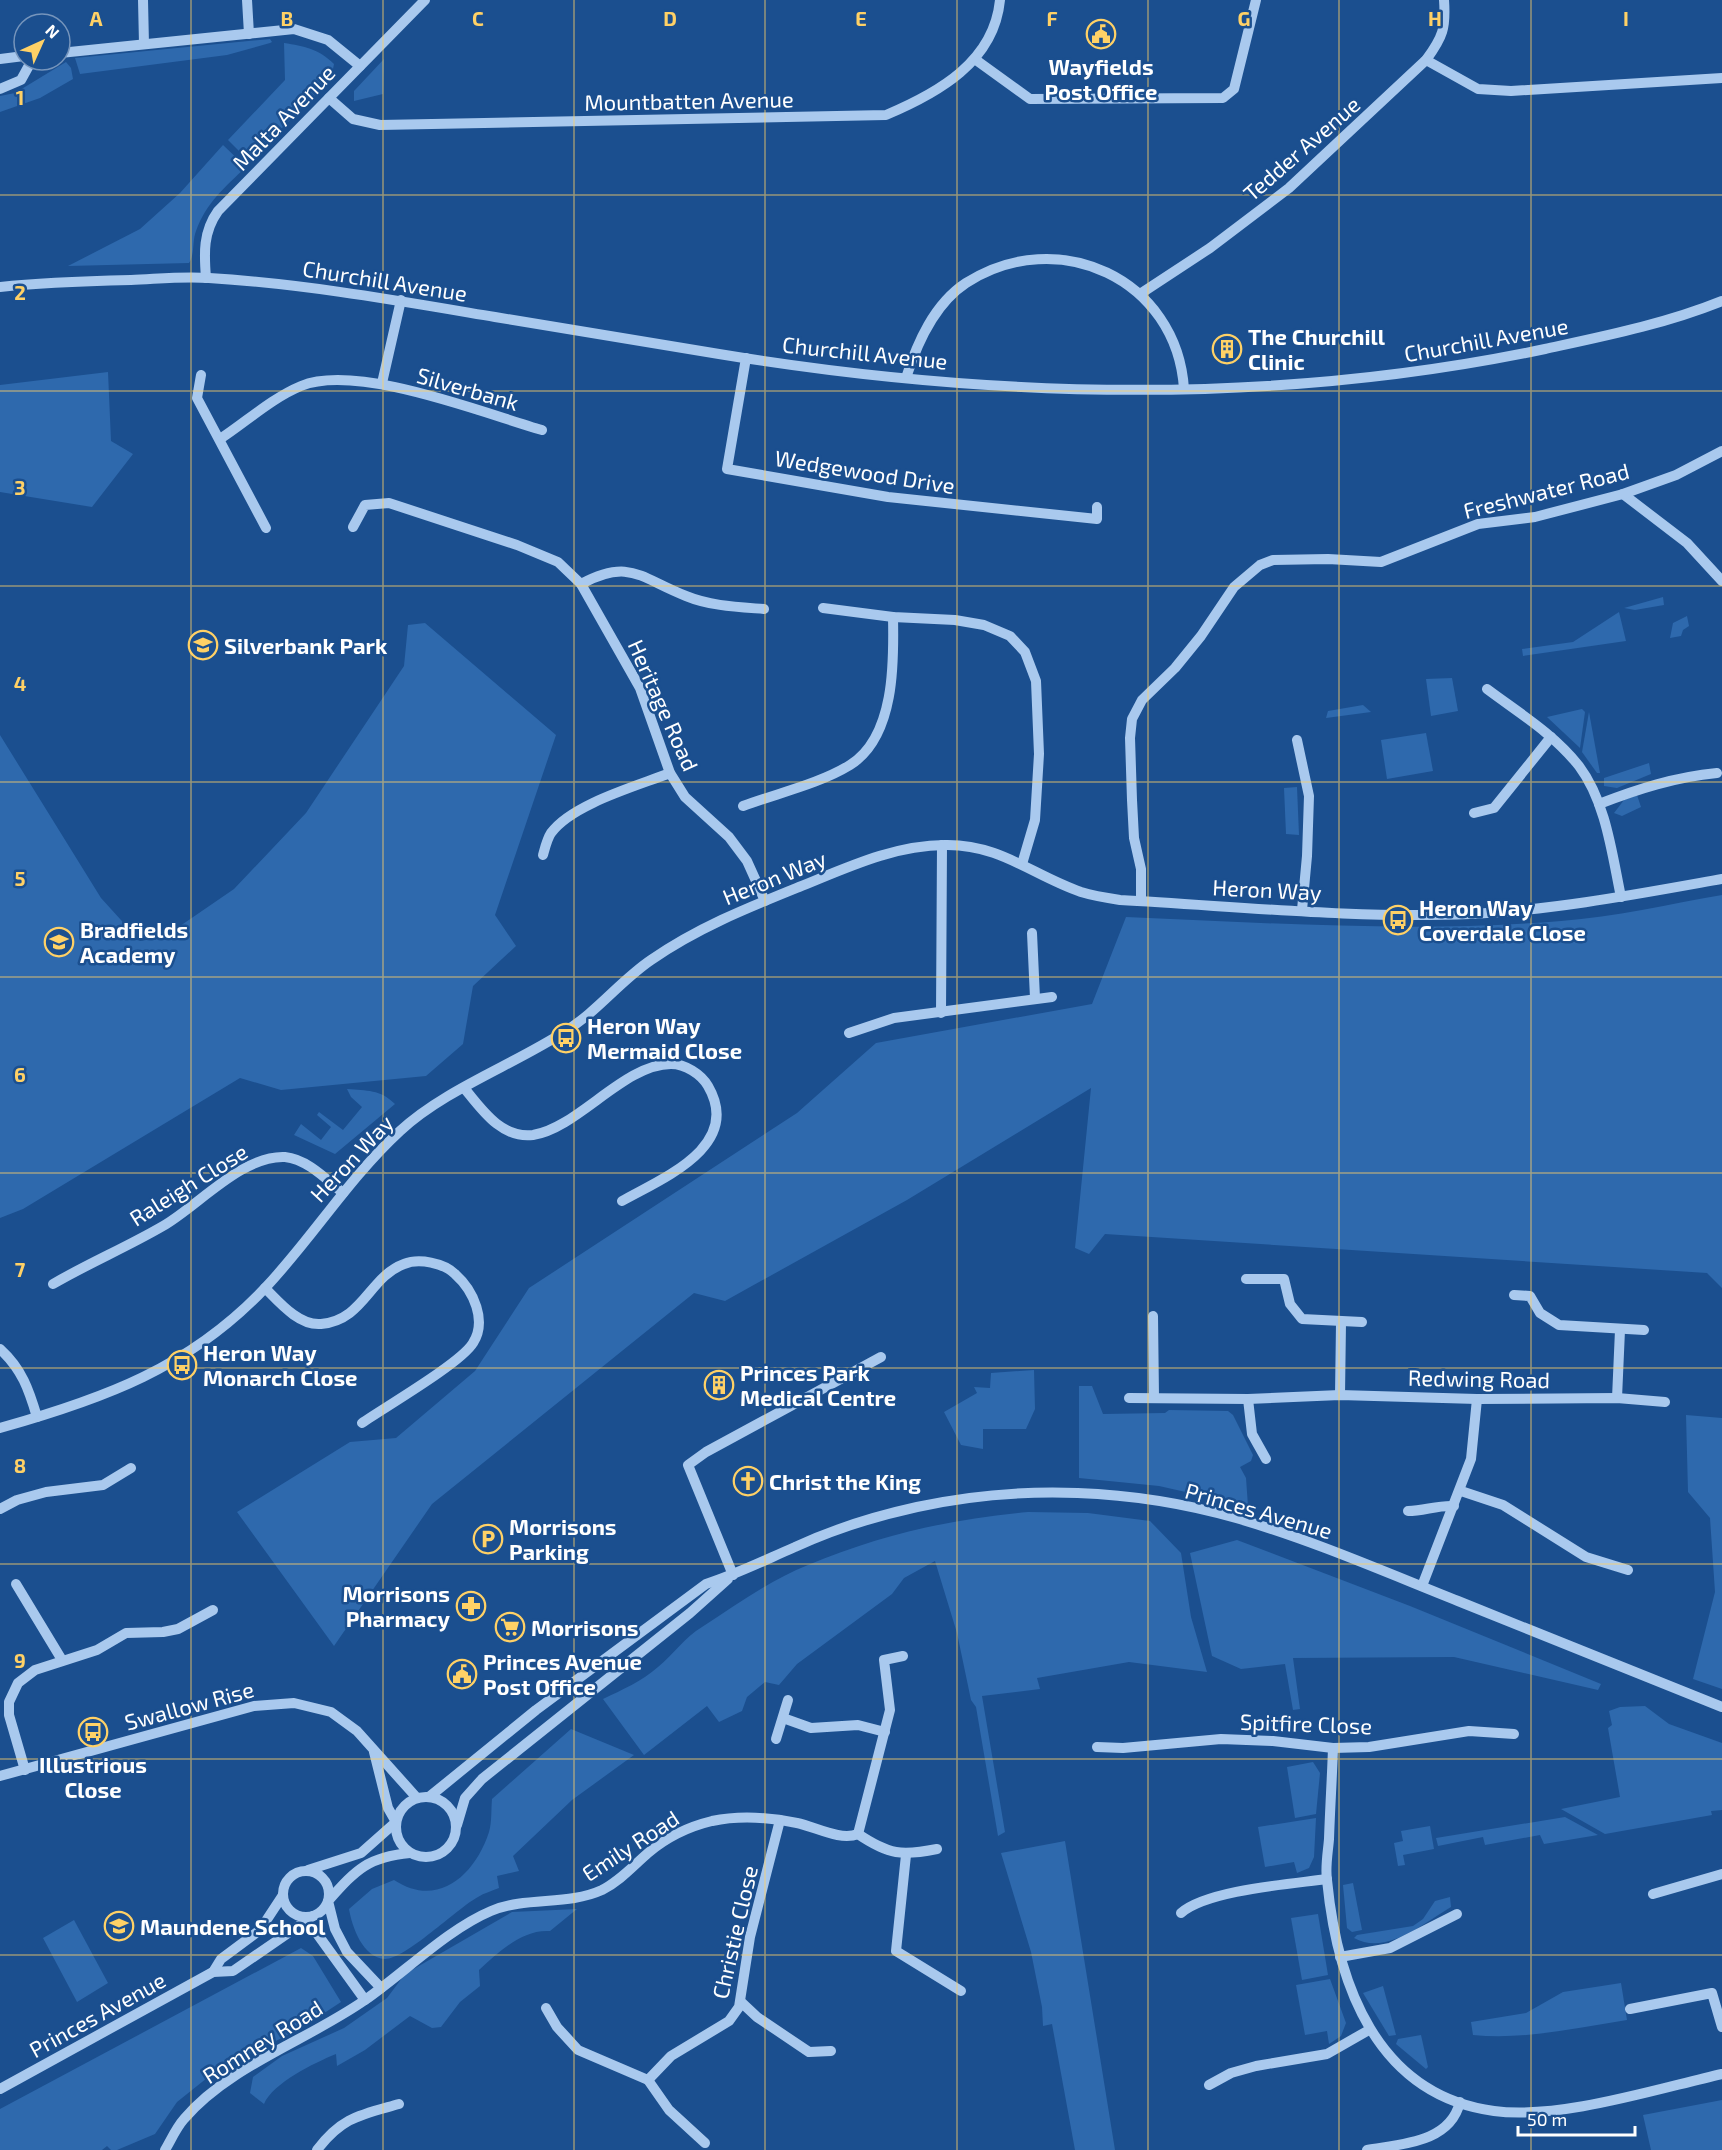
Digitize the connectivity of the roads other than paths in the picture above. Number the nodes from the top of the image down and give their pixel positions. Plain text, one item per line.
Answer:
1 (143, 0) edge
2 (247, 0) edge
3 (425, 0) edge
4 (1000, 0) edge
5 (1256, 0) edge
6 (1444, 0) edge
7 (249, 34) junction
8 (144, 44) junction
9 (72, 51) edge
10 (976, 60) junction
11 (1426, 60) junction
12 (360, 66) junction
13 (25, 72) edge
14 (1722, 78) edge
15 (0, 89) edge
16 (329, 98) junction
17 (206, 278) junction
18 (0, 288) edge
19 (1140, 294) junction
20 (401, 300) junction
21 (1722, 302) edge
22 (746, 358) junction
23 (201, 375) dead end
24 (906, 378) junction
25 (382, 383) junction
26 (1184, 389) junction
27 (542, 430) dead end
28 (220, 439) junction
29 (1722, 451) edge
30 (1623, 494) junction
31 (1097, 507) dead end
32 (353, 527) dead end
33 (266, 528) dead end
34 (1722, 581) edge
35 (581, 584) junction
36 (823, 608) dead end
37 (764, 609) dead end
38 (892, 616) junction
39 (1487, 689) dead end
40 (1551, 737) junction
41 (1297, 740) dead end
42 (670, 773) junction
43 (1717, 773) dead end
44 (1599, 804) junction
45 (743, 806) dead end
46 (1474, 813) dead end
47 (942, 845) junction
48 (543, 855) dead end
49 (1022, 864) junction
50 (1722, 879) edge
51 (1621, 897) junction
52 (765, 901) junction
53 (1141, 901) junction
54 (1302, 910) junction
55 (1032, 933) dead end
56 (1052, 997) dead end
57 (1035, 998) junction
58 (941, 1013) junction
59 (849, 1033) dead end
60 (465, 1089) junction
61 (343, 1193) junction
62 (622, 1201) dead end
63 (1246, 1279) dead end
64 (53, 1284) dead end
65 (265, 1288) junction
66 (1514, 1295) dead end
67 (1153, 1316) dead end
68 (1362, 1322) dead end
69 (1341, 1323) junction
70 (1620, 1330) junction
71 (1644, 1330) dead end
72 (0, 1349) edge
73 (881, 1357) dead end
74 (1340, 1395) junction
75 (1154, 1397) junction
76 (1129, 1398) dead end
77 (1617, 1398) junction
78 (1248, 1399) junction
79 (1477, 1399) junction
80 (1665, 1402) dead end
81 (37, 1417) junction
82 (362, 1424) dead end
83 (0, 1428) edge
84 (1266, 1459) dead end
85 (131, 1468) dead end
86 (1461, 1491) junction
87 (1454, 1506) junction
88 (0, 1509) edge
89 (1408, 1511) dead end
90 (1628, 1570) dead end
91 (733, 1575) junction
92 (16, 1584) dead end
93 (1422, 1586) junction
94 (213, 1610) dead end
95 (903, 1656) dead end
96 (62, 1660) junction
97 (0, 1686) edge
98 (12, 1691) junction
99 (788, 1701) dead end
100 (1722, 1707) edge
101 (783, 1719) junction
102 (885, 1732) junction
103 (1514, 1734) dead end
104 (776, 1739) dead end
105 (1097, 1747) dead end
106 (1333, 1748) junction
107 (374, 1752) junction
108 (25, 1770) junction
109 (0, 1776) edge
110 (429, 1797) junction
111 (417, 1798) junction
112 (780, 1820) junction
113 (396, 1821) junction
114 (457, 1825) junction
115 (858, 1834) junction
116 (937, 1850) dead end
117 (410, 1853) junction
118 (906, 1855) junction
119 (308, 1870) junction
120 (1722, 1874) edge
121 (1327, 1879) junction
122 (1653, 1894) dead end
123 (283, 1895) junction
124 (328, 1901) junction
125 (1181, 1913) dead end
126 (1457, 1914) dead end
127 (307, 1918) junction
128 (1340, 1957) junction
129 (213, 1972) junction
130 (381, 1988) junction
131 (961, 1991) dead end
132 (365, 2000) junction
133 (741, 2002) junction
134 (546, 2008) dead end
135 (1630, 2008) dead end
136 (1722, 2027) edge
137 (1369, 2030) junction
138 (831, 2051) dead end
139 (1722, 2074) edge
140 (648, 2080) junction
141 (1209, 2085) dead end
142 (0, 2089) edge
143 (1460, 2102) junction
144 (399, 2104) dead end
145 (705, 2143) dead end
146 (165, 2150) edge
147 (317, 2150) edge
148 (1367, 2150) edge

1 - 8 street
2 - 7 street
3 - 12 street, Malta Avenue
4 - 10 street, Mountbatten Avenue
5 - 10 street
6 - 11 street, Tedder Avenue
7 - 8 street
7 - 12 street
8 - 9 street
10 - 16 street, Mountbatten Avenue
11 - 14 street
11 - 19 street, Tedder Avenue
12 - 16 street, Malta Avenue
13 - 15 street
16 - 17 street, Malta Avenue
17 - 18 street, Churchill Avenue
17 - 20 street, Churchill Avenue
19 - 24 street
19 - 26 street
20 - 22 street, Churchill Avenue
20 - 25 street, Silverbank
21 - 26 street, Churchill Avenue
22 - 24 street, Churchill Avenue
22 - 31 street, Wedgewood Drive
23 - 28 street
24 - 26 street, Churchill Avenue
25 - 27 street, Silverbank
25 - 28 street, Silverbank
28 - 33 street
29 - 30 street, Freshwater Road
30 - 34 street
30 - 53 street, Freshwater Road
32 - 35 street, Heritage Road
35 - 37 street
35 - 42 street, Heritage Road
36 - 38 street
38 - 45 street
38 - 49 street
39 - 40 street
40 - 44 street
40 - 46 street
41 - 54 street
42 - 48 street
42 - 52 street, Heritage Road
43 - 44 street
44 - 51 street
47 - 49 street, Heron Way
47 - 52 street, Heron Way
47 - 58 street
49 - 53 street, Heron Way
50 - 51 street, Heron Way
51 - 54 street, Heron Way
52 - 60 street, Heron Way
53 - 54 street, Heron Way
55 - 57 street
56 - 57 street
57 - 58 street
58 - 59 street
60 - 61 street, Heron Way
60 - 62 street
61 - 64 street, Raleigh Close
61 - 65 street, Heron Way
63 - 69 street
65 - 81 street, Heron Way
65 - 82 street
66 - 70 street
67 - 75 street
68 - 69 street
69 - 74 street
70 - 71 street
70 - 77 street
72 - 81 street
73 - 91 street
74 - 78 street, Redwing Road
74 - 79 street, Redwing Road
75 - 76 street, Redwing Road
75 - 78 street, Redwing Road
77 - 79 street, Redwing Road
77 - 80 street, Redwing Road
78 - 84 street
79 - 86 street
81 - 83 street, Heron Way
85 - 88 street
86 - 87 street
86 - 90 street
87 - 89 street
87 - 93 street
91 - 93 street, Princes Avenue
91 - 110 street, Princes Avenue
91 - 114 street, Princes Avenue
92 - 96 street
93 - 100 street, Princes Avenue
94 - 96 street
95 - 102 street
96 - 98 street
97 - 98 street
98 - 108 street
99 - 101 street
101 - 102 street
101 - 104 street
102 - 115 street
103 - 106 street, Spitfire Close
105 - 106 street, Spitfire Close
106 - 121 street
107 - 108 street, Swallow Rise
107 - 111 street, Swallow Rise
107 - 113 street, Swallow Rise
108 - 109 street, Swallow Rise
110 - 111 street
110 - 114 street
111 - 113 street, Princes Avenue
112 - 115 street, Emily Road
112 - 130 street, Emily Road
112 - 133 street, Christie Close
113 - 117 street
113 - 119 street, Princes Avenue
114 - 117 street, Princes Avenue
115 - 118 street, Emily Road
116 - 118 street, Emily Road
117 - 124 street, Princes Avenue
118 - 131 street
119 - 123 street, Princes Avenue
119 - 124 street
120 - 122 street
121 - 125 street
121 - 128 street
123 - 127 street
123 - 129 street, Princes Avenue
124 - 127 street, Princes Avenue
124 - 130 street
126 - 128 street
127 - 129 street, Princes Avenue
127 - 132 street
128 - 137 street
129 - 142 street, Princes Avenue
130 - 132 street, Emily Road
132 - 146 street, Romney Road
133 - 138 street
133 - 140 street, Christie Close
134 - 140 street
135 - 136 street
137 - 141 street
137 - 143 street
139 - 143 street
140 - 145 street
143 - 148 street
144 - 147 street

